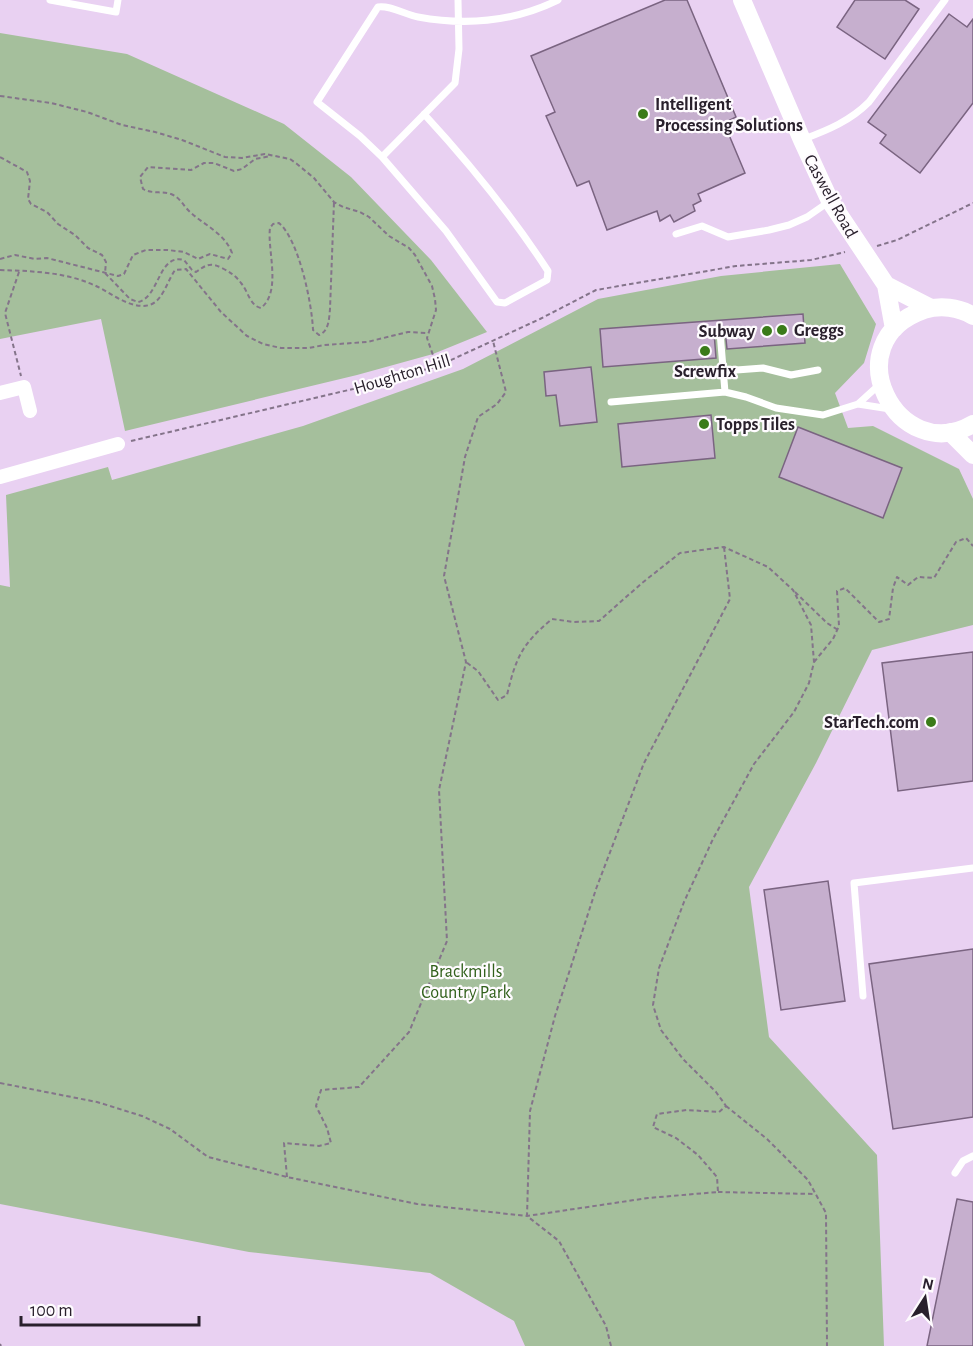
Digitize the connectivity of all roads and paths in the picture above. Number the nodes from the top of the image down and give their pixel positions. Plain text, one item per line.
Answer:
1 (50, 0) edge
2 (118, 0) edge
3 (458, 0) edge
4 (558, 0) edge
5 (945, 0) edge
6 (742, 1) edge
7 (459, 22) junction
8 (0, 96) edge
9 (424, 114) junction
10 (802, 140) junction
11 (0, 157) edge
12 (280, 157) junction
13 (382, 157) junction
14 (830, 201) junction
15 (334, 202) junction
16 (973, 203) edge
17 (676, 234) dead end
18 (872, 247) dead end
19 (833, 255) dead end
20 (0, 259) edge
21 (0, 270) edge
22 (19, 272) junction
23 (105, 273) junction
24 (886, 285) junction
25 (931, 308) junction
26 (973, 316) edge
27 (894, 328) junction
28 (428, 333) junction
29 (720, 333) dead end
30 (493, 341) junction
31 (438, 366) junction
32 (819, 370) dead end
33 (723, 371) junction
34 (880, 384) junction
35 (24, 387) junction
36 (725, 392) junction
37 (0, 393) edge
38 (610, 402) dead end
39 (858, 404) junction
40 (893, 409) junction
41 (30, 411) dead end
42 (973, 424) edge
43 (950, 432) junction
44 (118, 444) joint
45 (973, 455) edge
46 (0, 477) edge
47 (973, 546) edge
48 (724, 547) junction
49 (793, 590) junction
50 (838, 630) junction
51 (466, 662) junction
52 (814, 662) junction
53 (973, 868) edge
54 (863, 996) dead end
55 (0, 1083) edge
56 (726, 1106) junction
57 (973, 1156) edge
58 (955, 1173) dead end
59 (287, 1177) junction
60 (718, 1192) junction
61 (816, 1194) junction
62 (527, 1216) junction
63 (611, 1346) edge
64 (827, 1346) edge

1 - 2 lane
3 - 7 lane
4 - 7 lane
5 - 10 lane
6 - 10 street, Caswell Road
7 - 9 lane
7 - 13 lane
8 - 12 path
9 - 13 lane
9 - 13 lane
10 - 14 street, Caswell Road
11 - 23 path
12 - 15 path
12 - 23 path
14 - 17 lane
14 - 24 street, Caswell Road
15 - 23 path
15 - 28 path
16 - 18 path
19 - 30 path, Houghton Hill
20 - 23 path
21 - 22 path
22 - 28 path
22 - 35 path
24 - 25 street, Caswell Road
24 - 27 street, Caswell Road
25 - 26 street
25 - 27 street
27 - 34 street
28 - 31 path
29 - 33 lane
30 - 31 path, Houghton Hill
30 - 51 path
31 - 44 path, Houghton Hill
32 - 33 lane
33 - 36 lane
34 - 39 lane
34 - 40 street
35 - 37 street
35 - 41 street
36 - 38 lane
36 - 39 lane
39 - 40 lane
40 - 43 street
42 - 43 street
43 - 45 street
44 - 46 street
47 - 50 path
48 - 49 path
48 - 51 path
48 - 62 path
49 - 50 path
49 - 52 path
50 - 52 path
51 - 59 path
52 - 56 path
53 - 54 lane
55 - 59 path
56 - 60 path
56 - 61 path
57 - 58 lane
59 - 62 path
60 - 61 path
60 - 62 path
61 - 64 path
62 - 63 path

